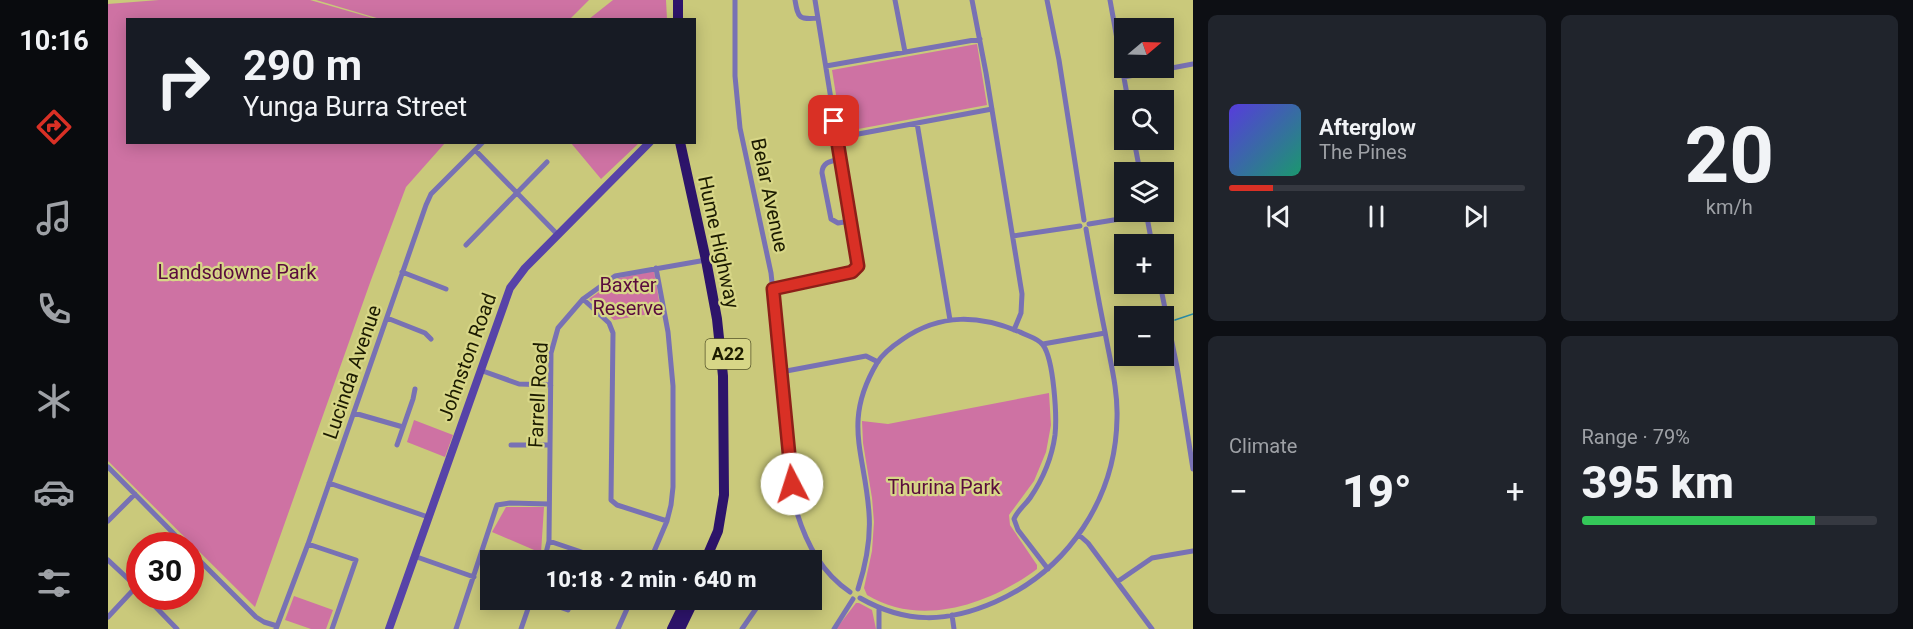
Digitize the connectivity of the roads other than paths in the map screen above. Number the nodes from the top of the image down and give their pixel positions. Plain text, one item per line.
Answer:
1 (672, 0) edge
2 (678, 0) edge
3 (735, 0) edge
4 (795, 0) edge
5 (815, 0) edge
6 (895, 0) edge
7 (972, 0) edge
8 (1047, 0) edge
9 (1110, 0) edge
10 (672, 18) edge
11 (678, 18) edge
12 (818, 18) junction
13 (1114, 22) edge
14 (980, 39) junction
15 (905, 52) junction
16 (1193, 64) edge
17 (826, 66) junction
18 (1174, 68) edge
19 (992, 109) junction
20 (917, 123) junction
21 (837, 138) junction
22 (481, 144) edge
23 (648, 144) edge
24 (680, 144) edge
25 (686, 144) edge
26 (475, 150) junction
27 (840, 159) junction
28 (547, 162) dead end
29 (516, 192) junction
30 (1114, 220) edge
31 (851, 221) junction
32 (1085, 225) junction
33 (558, 235) junction
34 (1013, 236) junction
35 (466, 245) dead end
36 (706, 260) junction
37 (656, 268) junction
38 (402, 272) junction
39 (446, 289) dead end
40 (773, 289) junction
41 (1162, 294) edge
42 (583, 299) junction
43 (387, 318) junction
44 (950, 320) junction
45 (1014, 330) junction
46 (1105, 333) junction
47 (431, 339) dead end
48 (1042, 344) junction
49 (878, 362) junction
50 (480, 370) junction
51 (781, 372) junction
52 (551, 385) junction
53 (414, 389) dead end
54 (354, 413) junction
55 (403, 427) junction
56 (397, 445) dead end
57 (512, 445) dead end
58 (550, 445) junction
59 (108, 467) edge
60 (1193, 469) edge
61 (329, 483) junction
62 (135, 494) junction
63 (549, 504) junction
64 (428, 517) junction
65 (108, 521) edge
66 (667, 521) junction
67 (172, 532) edge
68 (1079, 535) junction
69 (549, 542) junction
70 (309, 544) junction
71 (547, 550) edge
72 (574, 550) edge
73 (655, 550) edge
74 (710, 550) edge
75 (718, 550) edge
76 (810, 550) edge
77 (1193, 551) edge
78 (414, 556) junction
79 (108, 560) edge
80 (204, 565) edge
81 (822, 568) edge
82 (1048, 569) junction
83 (126, 577) edge
84 (474, 577) junction
85 (1117, 582) junction
86 (858, 589) junction
87 (850, 592) junction
88 (860, 598) junction
89 (853, 599) junction
90 (126, 600) edge
91 (879, 609) junction
92 (159, 610) edge
93 (528, 610) edge
94 (627, 610) edge
95 (681, 610) edge
96 (689, 610) edge
97 (755, 610) edge
98 (952, 615) junction
99 (108, 617) edge
100 (277, 628) edge
101 (177, 629) edge
102 (332, 629) edge
103 (389, 629) edge
104 (456, 629) edge
105 (521, 629) edge
106 (618, 629) edge
107 (672, 629) edge
108 (680, 629) edge
109 (742, 629) edge
110 (834, 629) edge
111 (879, 629) edge
112 (954, 629) edge
113 (1152, 629) edge

1 - 10 highway
2 - 11 highway
3 - 40 street, Belar Avenue
4 - 12 street
5 - 12 street
6 - 15 street
7 - 14 street
8 - 32 street
9 - 13 street
12 - 17 street
14 - 15 street
14 - 19 street
15 - 17 street
16 - 18 street
17 - 21 street
19 - 20 street
19 - 34 street
20 - 21 street
20 - 44 street
21 - 27 street
22 - 26 street, Lucinda Avenue
23 - 33 street, Johnston Road
24 - 36 highway, Hume Highway / A22
25 - 75 highway, Hume Highway / A22
26 - 29 street
26 - 38 street, Lucinda Avenue
27 - 31 street
27 - 31 street
28 - 29 street
29 - 33 street
29 - 35 street
30 - 32 street
31 - 40 street
32 - 34 street
32 - 46 street
33 - 50 street, Johnston Road
34 - 45 street
36 - 37 street, Farrell Road
36 - 74 highway, Hume Highway / A22
37 - 42 street, Farrell Road
37 - 66 street
38 - 39 street
38 - 43 street, Lucinda Avenue
40 - 51 street, Belar Avenue
41 - 60 street
42 - 52 street, Farrell Road
42 - 66 street
43 - 47 street
43 - 54 street, Lucinda Avenue
44 - 45 street
44 - 49 street
45 - 48 street
46 - 48 street
46 - 68 street
48 - 82 street
49 - 51 street
49 - 86 street
50 - 52 street
50 - 64 street, Johnston Road
51 - 76 street, Belar Avenue
52 - 58 street, Farrell Road
53 - 55 street
54 - 55 street
54 - 61 street, Lucinda Avenue
55 - 56 street
57 - 58 street
58 - 63 street, Farrell Road
59 - 62 street
61 - 64 street
61 - 70 street, Lucinda Avenue
62 - 65 street
62 - 67 street
63 - 69 street, Farrell Road
63 - 84 street
64 - 78 street, Johnston Road
66 - 73 street
68 - 82 street
68 - 85 street
69 - 71 street, Farrell Road
69 - 72 street
70 - 100 street, Lucinda Avenue
70 - 102 street
77 - 85 street
78 - 84 street
78 - 103 street, Johnston Road
79 - 83 street
80 - 100 street
81 - 87 street, Belar Avenue
82 - 98 street
84 - 104 street
85 - 113 street
86 - 87 street
86 - 88 street
87 - 89 street
88 - 89 street
88 - 91 street
89 - 110 street
90 - 99 street
91 - 98 street
91 - 111 street
92 - 101 street
93 - 105 street
94 - 106 street
95 - 107 highway
96 - 108 highway
97 - 109 street
98 - 112 street

